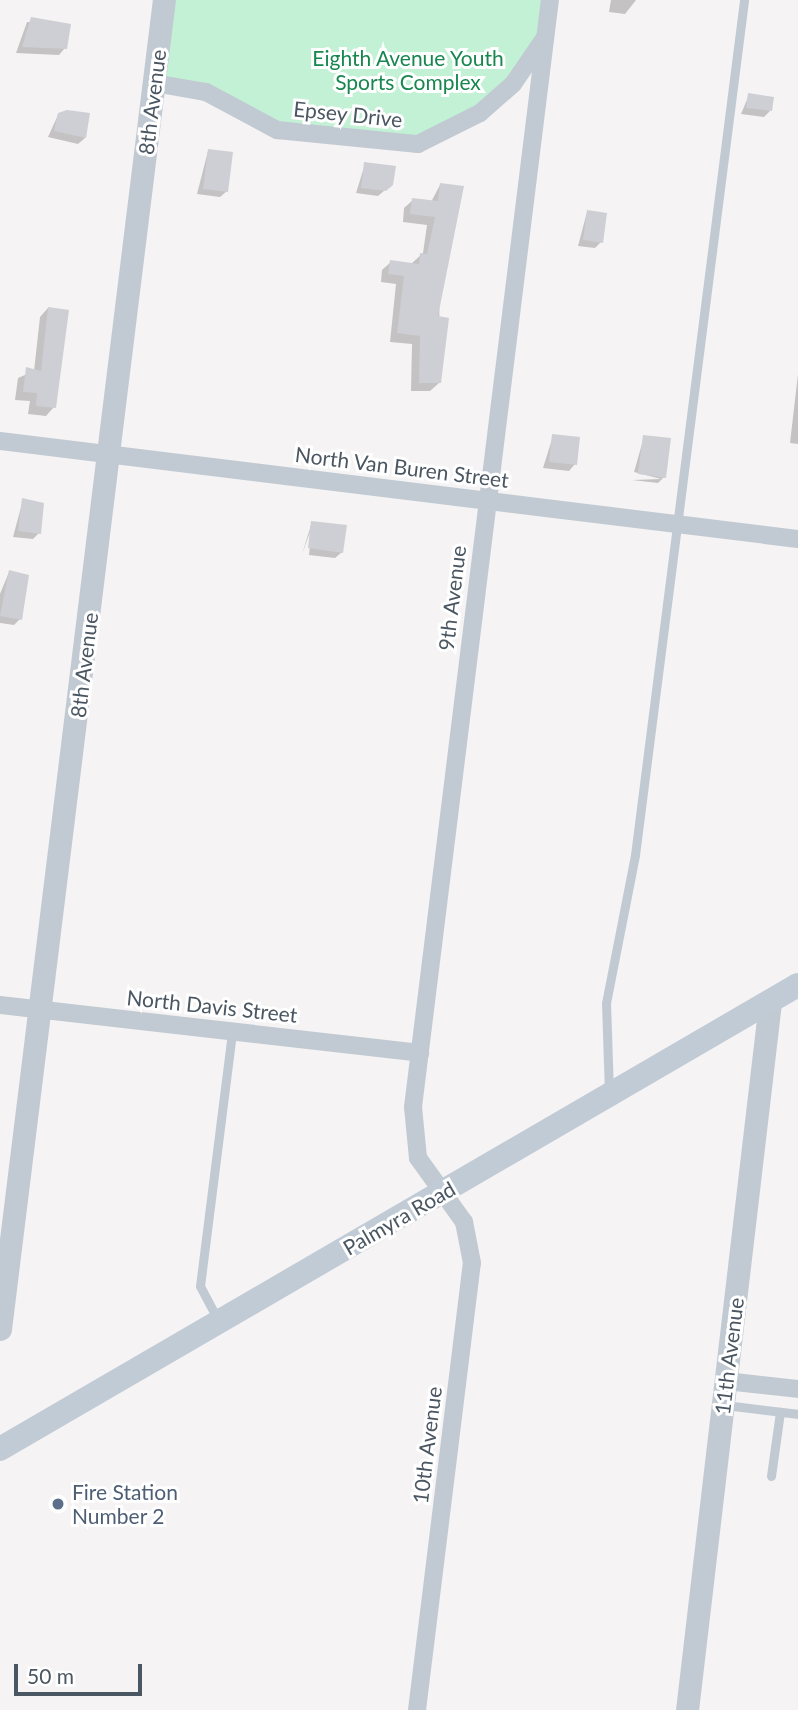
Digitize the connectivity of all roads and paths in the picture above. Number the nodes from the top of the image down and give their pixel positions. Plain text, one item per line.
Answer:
1 (164, 0) edge
2 (550, 0) edge
3 (744, 0) edge
4 (546, 36) junction
5 (153, 83) junction
6 (0, 441) edge
7 (110, 458) junction
8 (487, 500) junction
9 (678, 524) junction
10 (798, 539) edge
11 (798, 985) edge
12 (771, 1002) junction
13 (0, 1005) edge
14 (42, 1011) junction
15 (232, 1031) junction
16 (420, 1053) junction
17 (609, 1095) junction
18 (439, 1195) junction
19 (219, 1321) junction
20 (0, 1329) edge
21 (726, 1381) junction
22 (798, 1389) edge
23 (723, 1405) junction
24 (780, 1412) junction
25 (798, 1414) edge
26 (0, 1450) edge
27 (771, 1476) dead end
28 (417, 1710) edge
29 (687, 1710) edge

1 - 5 street, 8th Avenue
2 - 4 street, 9th Avenue
3 - 9 lane
4 - 5 street, Epsey Drive
4 - 8 street, 9th Avenue
5 - 7 street, 8th Avenue
6 - 7 street, North Van Buren Street
7 - 8 street, North Van Buren Street
7 - 14 street, 8th Avenue
8 - 9 street, North Van Buren Street
8 - 16 street, 9th Avenue
9 - 10 street, North Van Buren Street
9 - 17 lane
11 - 12 main road, Palmyra Road
12 - 17 main road, Palmyra Road
12 - 21 street, 11th Avenue
13 - 14 street, North Davis Street
14 - 15 street, North Davis Street
14 - 20 street, 8th Avenue
15 - 16 street, North Davis Street
15 - 19 lane
16 - 18 street, 9th Avenue
17 - 18 main road, Palmyra Road
18 - 19 main road, Palmyra Road
18 - 28 street, 10th Avenue
19 - 26 main road, Palmyra Road
21 - 22 street
21 - 23 street, 11th Avenue
23 - 24 lane
23 - 29 street, 11th Avenue
24 - 25 lane
24 - 27 lane

